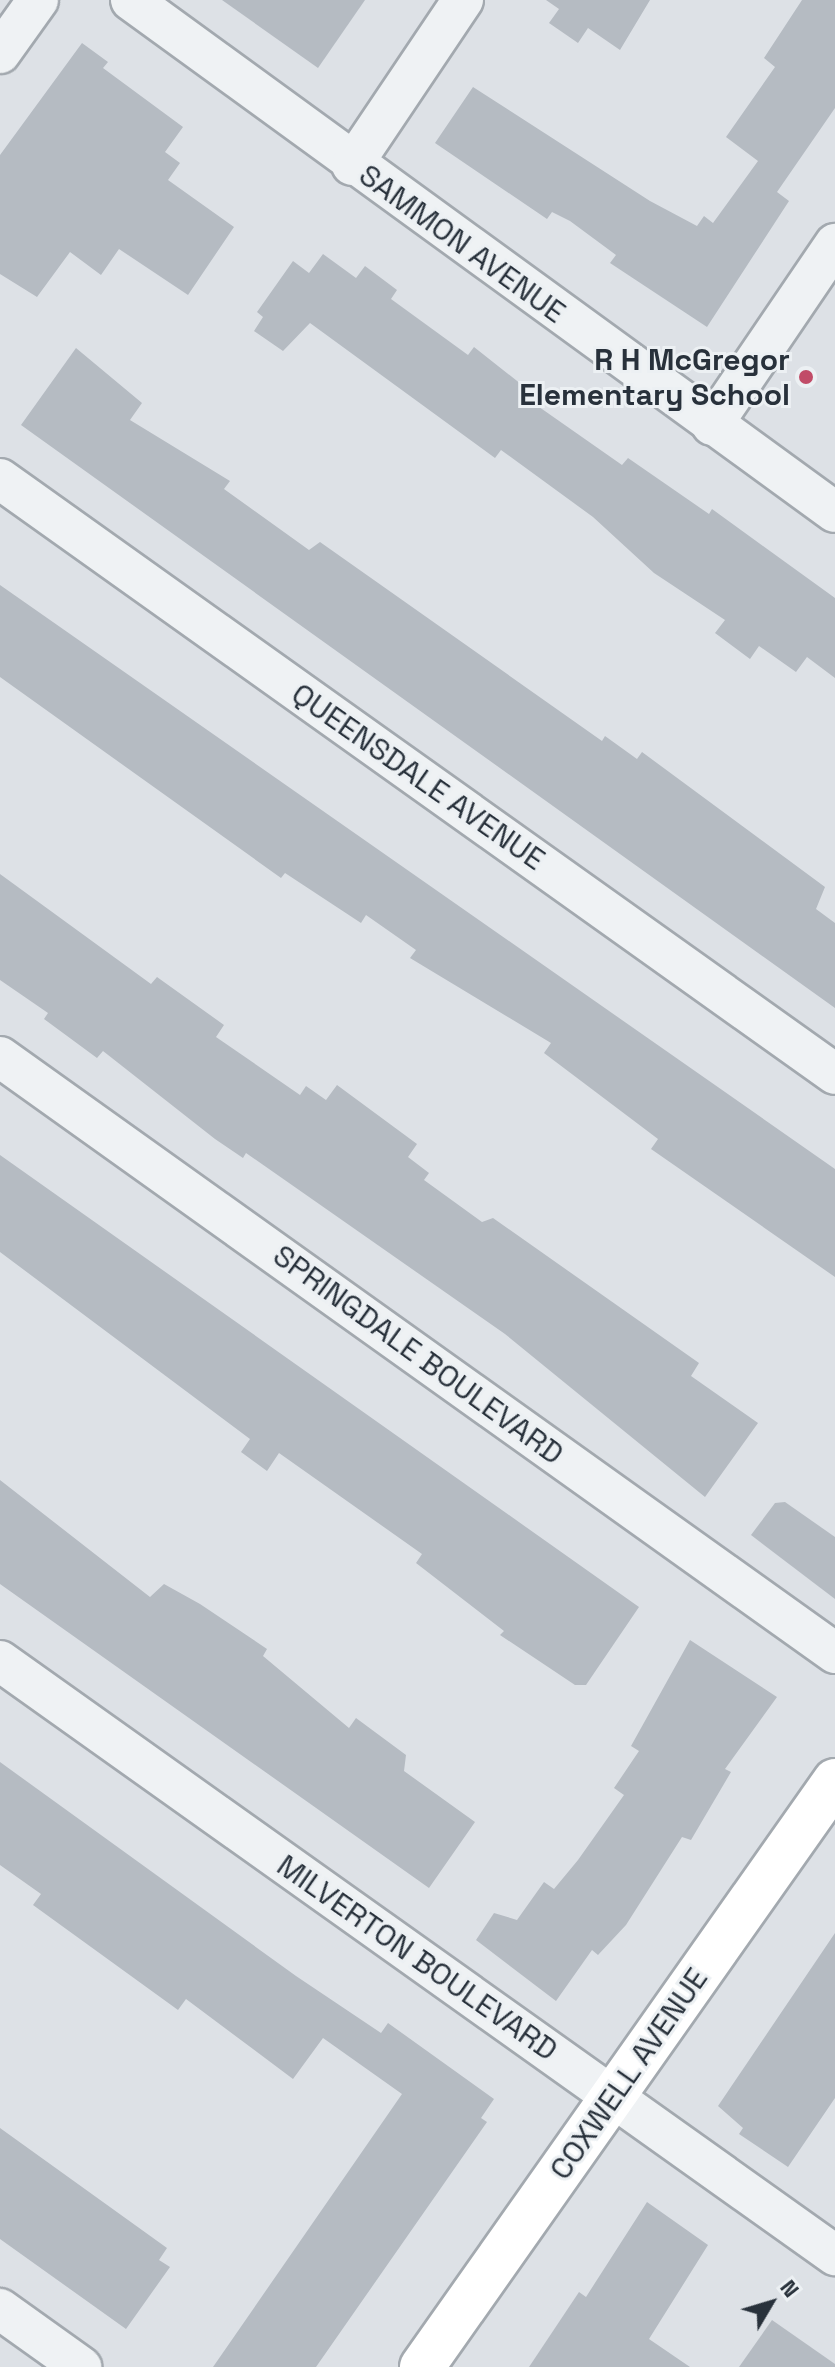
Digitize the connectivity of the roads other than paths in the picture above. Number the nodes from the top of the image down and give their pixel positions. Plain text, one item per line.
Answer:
1 (38, 0) edge
2 (131, 0) edge
3 (463, 0) edge
4 (0, 53) edge
5 (352, 165) junction
6 (835, 244) edge
7 (712, 425) junction
8 (0, 479) edge
9 (835, 512) edge
10 (0, 1057) edge
11 (835, 1074) edge
12 (835, 1653) edge
13 (0, 1661) edge
14 (835, 1781) edge
15 (612, 2097) junction
16 (835, 2255) edge
17 (0, 2309) edge
18 (81, 2367) edge
19 (422, 2367) edge

1 - 4 street
2 - 5 street, SAMMON AVENUE
3 - 5 street
5 - 7 street, SAMMON AVENUE
6 - 7 street
7 - 9 street, SAMMON AVENUE
8 - 11 street, QUEENSDALE AVENUE
10 - 12 street, SPRINGDALE BOULEVARD
13 - 15 street, MILVERTON BOULEVARD
14 - 15 main road, COXWELL AVENUE
15 - 16 street, MILVERTON BOULEVARD
15 - 19 main road, COXWELL AVENUE
17 - 18 street

